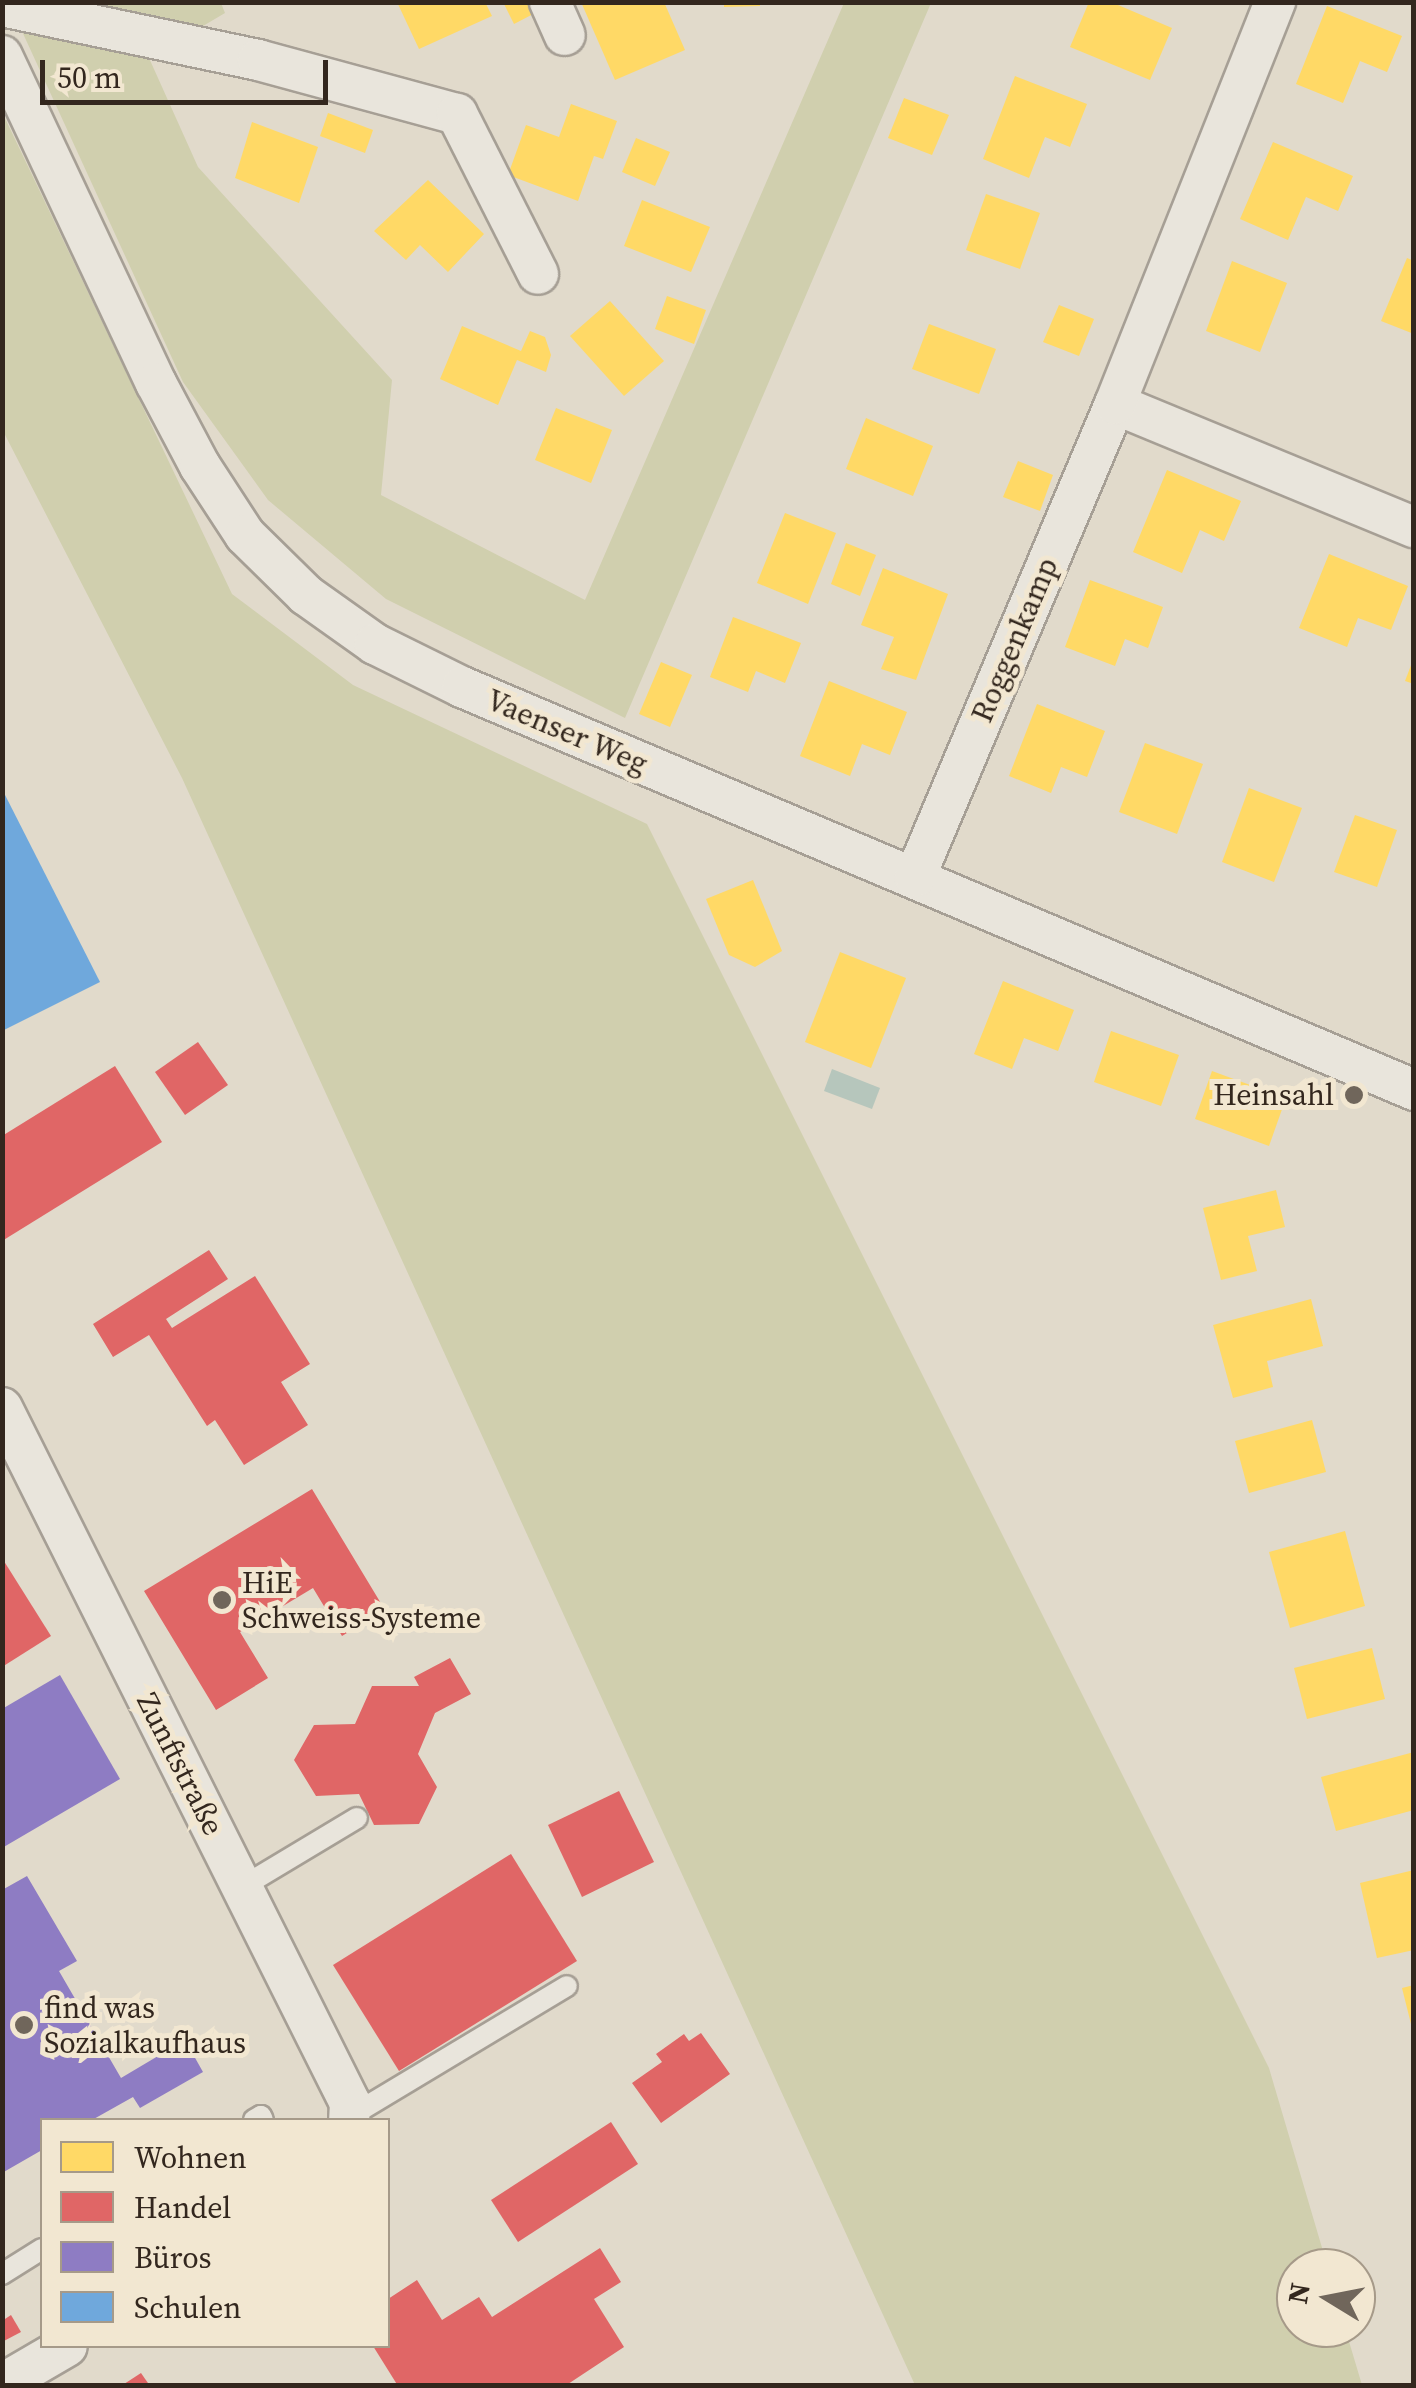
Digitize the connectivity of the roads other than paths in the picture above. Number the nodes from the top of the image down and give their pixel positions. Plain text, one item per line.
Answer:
1 (1275, 2) edge
2 (2, 6) edge
3 (2, 56) edge
4 (538, 274) dead end
5 (1116, 404) junction
6 (1414, 527) edge
7 (915, 877) junction
8 (1414, 1090) edge
9 (2, 1408) edge
10 (357, 1818) dead end
11 (242, 1887) junction
12 (567, 1986) dead end
13 (349, 2118) edge
14 (351, 2118) edge
15 (40, 2251) edge
16 (2, 2274) edge
17 (64, 2348) edge
18 (2, 2384) edge

1 - 5 street, Roggenkamp
2 - 4 street
3 - 7 street, Vaenser Weg
5 - 6 street
5 - 7 street, Roggenkamp
7 - 8 street, Vaenser Weg
9 - 11 street, Zunftstraße
10 - 11 lane
11 - 13 street, Zunftstraße
12 - 14 lane
15 - 16 lane
17 - 18 street

